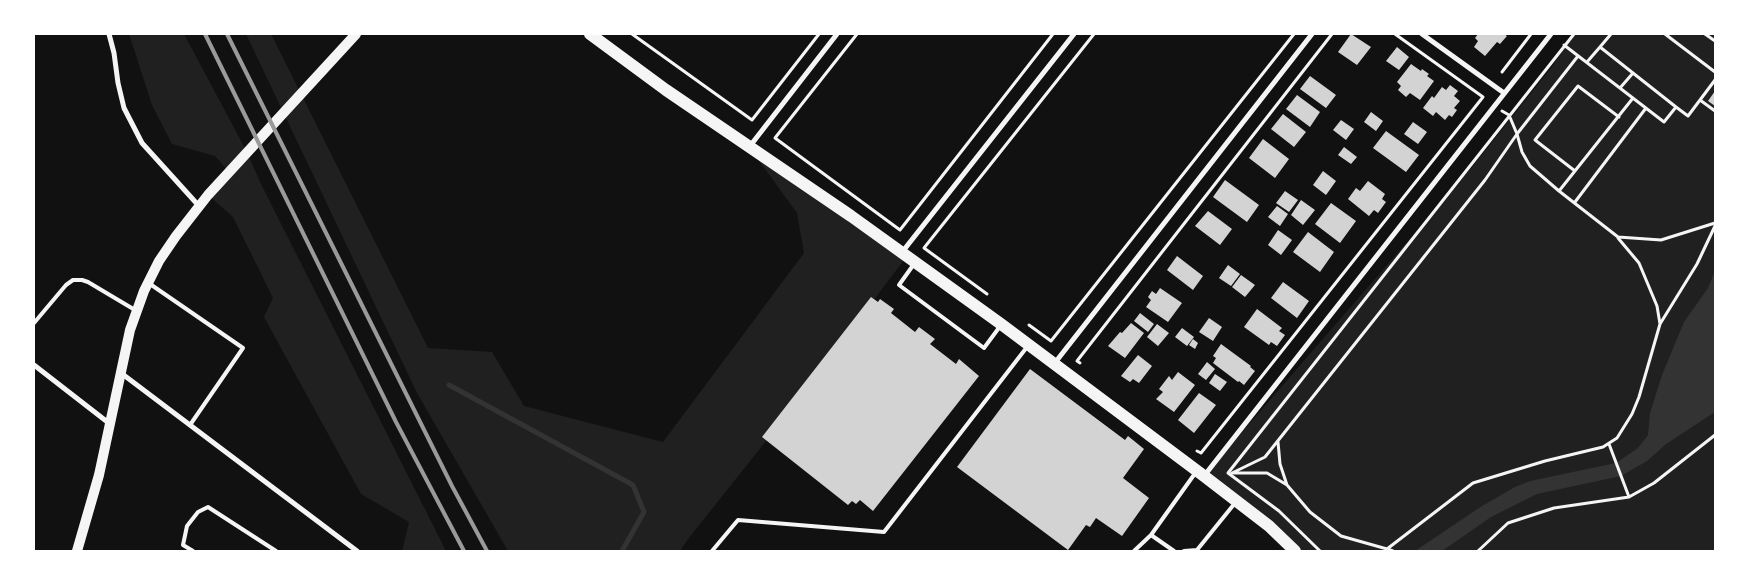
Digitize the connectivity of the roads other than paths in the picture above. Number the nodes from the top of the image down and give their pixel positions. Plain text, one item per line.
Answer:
1 (109, 34) edge
2 (356, 34) edge
3 (837, 34) edge
4 (1074, 34) edge
5 (1312, 34) edge
6 (1422, 34) edge
7 (1551, 34) edge
8 (595, 35) edge
9 (1504, 93) junction
10 (749, 147) junction
11 (199, 206) junction
12 (902, 252) junction
13 (916, 262) junction
14 (148, 282) junction
15 (137, 311) junction
16 (34, 322) edge
17 (1001, 324) junction
18 (1029, 345) junction
19 (1054, 364) junction
20 (34, 366) edge
21 (121, 373) junction
22 (111, 424) junction
23 (190, 425) junction
24 (1201, 473) junction
25 (1237, 501) junction
26 (1151, 535) junction
27 (77, 551) edge
28 (193, 551) edge
29 (276, 551) edge
30 (357, 551) edge
31 (712, 551) edge
32 (1134, 551) edge
33 (1174, 551) edge
34 (1184, 551) edge
35 (1296, 551) edge

1 - 11 street
2 - 11 main road
3 - 10 street
4 - 12 street
5 - 19 street
6 - 9 street
7 - 9 street
8 - 10 main road
9 - 24 street
10 - 12 main road
11 - 14 main road
12 - 13 main road
13 - 17 main road
13 - 17 lane
14 - 15 main road
14 - 23 lane
15 - 16 lane
15 - 21 main road
17 - 18 main road
18 - 19 main road
18 - 31 lane
19 - 24 main road
20 - 22 street
21 - 22 main road
21 - 23 street
22 - 27 main road
23 - 30 street
24 - 25 main road
24 - 26 lane
25 - 34 lane
25 - 35 main road
26 - 32 lane
26 - 33 lane
28 - 29 lane

